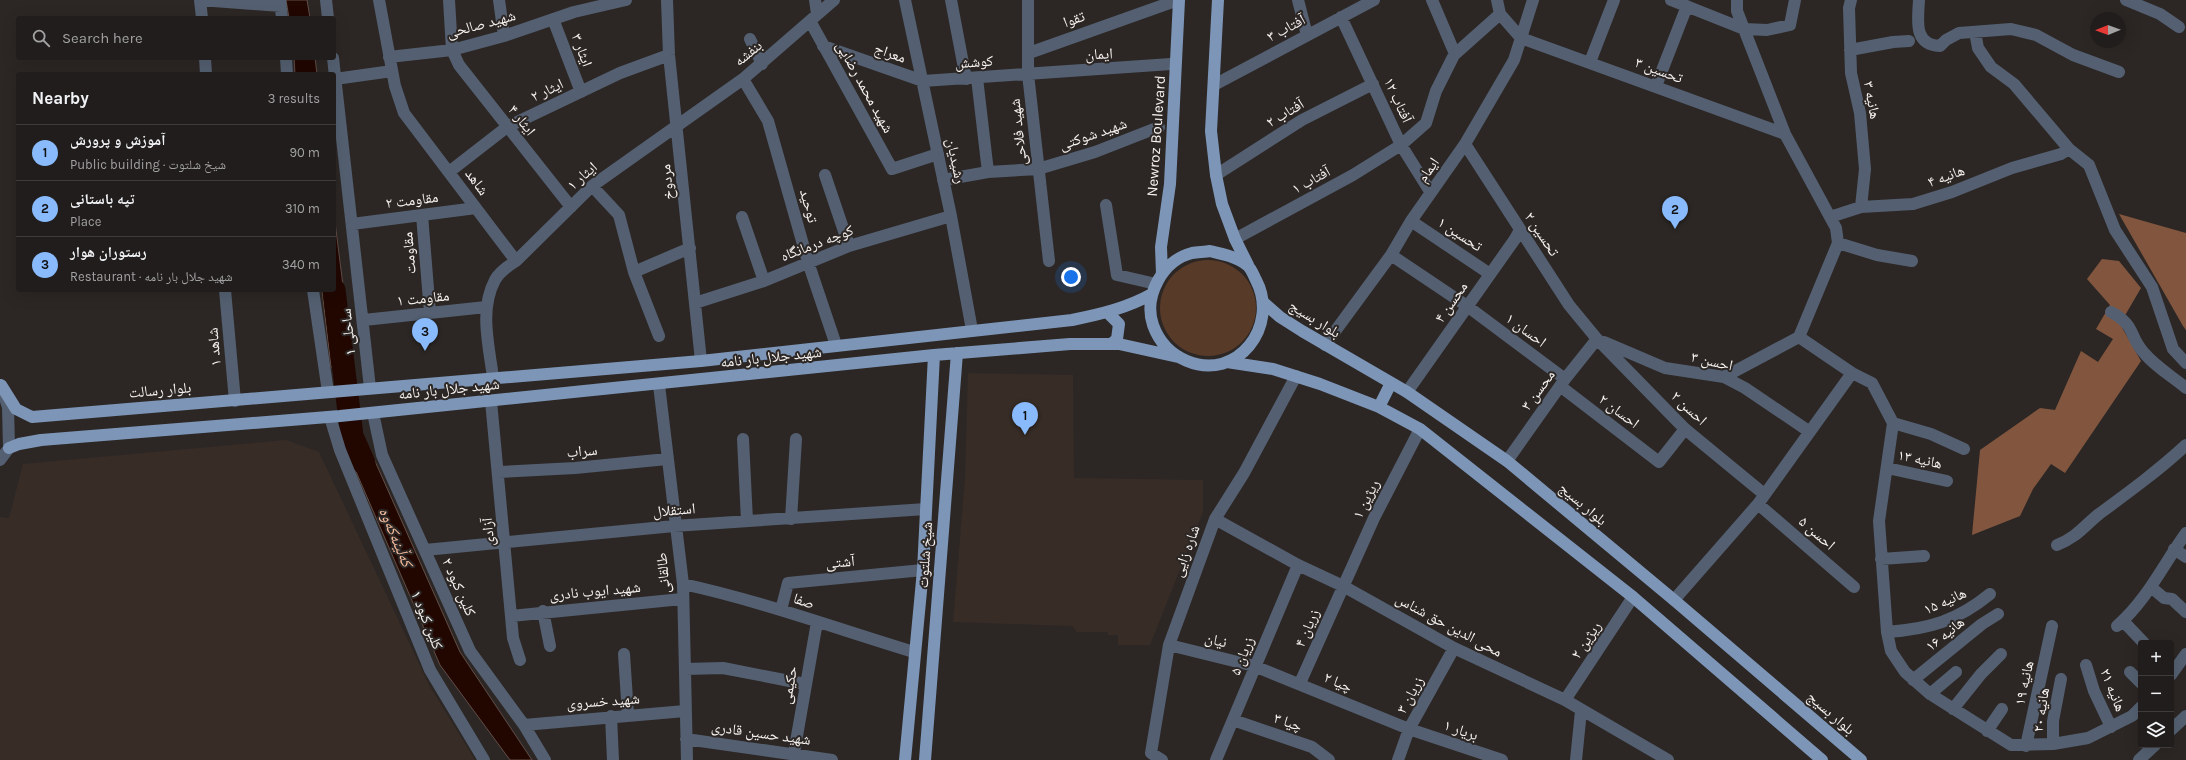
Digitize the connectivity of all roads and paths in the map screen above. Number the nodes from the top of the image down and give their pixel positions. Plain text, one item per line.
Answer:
1 (200, 0) edge
2 (326, 0) edge
3 (379, 0) edge
4 (449, 0) edge
5 (499, 0) edge
6 (626, 0) edge
7 (667, 0) edge
8 (815, 0) edge
9 (834, 0) edge
10 (905, 0) edge
11 (951, 0) edge
12 (1028, 0) edge
13 (1177, 0) edge
14 (1218, 0) edge
15 (1298, 0) edge
16 (1374, 0) edge
17 (1432, 0) edge
18 (1497, 0) edge
19 (1534, 0) edge
20 (1614, 0) edge
21 (1672, 0) edge
22 (1737, 0) edge
23 (1795, 0) edge
24 (1851, 0) edge
25 (1919, 0) edge
26 (2126, 0) edge
27 (280, 3) edge
28 (1687, 6) junction
29 (1500, 14) junction
30 (202, 16) edge
31 (282, 16) edge
32 (328, 16) edge
33 (1341, 17) junction
34 (814, 18) junction
35 (553, 19) junction
36 (2179, 27) dead end
37 (1744, 29) junction
38 (1975, 32) junction
39 (1307, 35) junction
40 (504, 36) junction
41 (1521, 38) junction
42 (750, 39) dead end
43 (1909, 41) dead end
44 (823, 46) junction
45 (452, 50) junction
46 (1850, 50) junction
47 (1029, 52) junction
48 (1455, 54) junction
49 (669, 55) junction
50 (389, 57) junction
51 (205, 60) edge
52 (286, 60) edge
53 (333, 60) edge
54 (1590, 62) junction
55 (762, 64) junction
56 (1171, 64) dead end
57 (392, 71) junction
58 (206, 72) edge
59 (287, 72) edge
60 (334, 72) edge
61 (2118, 72) dead end
62 (1028, 74) junction
63 (972, 78) junction
64 (336, 79) edge
65 (743, 79) junction
66 (923, 81) junction
67 (1214, 84) junction
68 (1372, 84) junction
69 (1656, 86) junction
70 (336, 88) edge
71 (581, 92) junction
72 (677, 124) junction
73 (507, 126) junction
74 (1159, 127) dead end
75 (1785, 134) junction
76 (1465, 144) junction
77 (1401, 145) junction
78 (2069, 149) junction
79 (938, 154) junction
80 (1038, 169) junction
81 (449, 172) junction
82 (988, 172) junction
83 (825, 175) dead end
84 (1216, 175) junction
85 (943, 180) junction
86 (592, 186) junction
87 (1431, 193) junction
88 (1106, 205) dead end
89 (571, 207) junction
90 (1861, 207) junction
91 (476, 208) junction
92 (422, 215) junction
93 (951, 216) junction
94 (742, 217) dead end
95 (1830, 217) junction
96 (1411, 222) junction
97 (352, 224) junction
98 (1520, 230) junction
99 (1235, 239) junction
100 (1838, 243) junction
101 (849, 246) junction
102 (690, 248) junction
103 (1391, 255) junction
104 (516, 261) junction
105 (1049, 261) dead end
106 (1912, 261) dead end
107 (808, 262) junction
108 (1248, 265) junction
109 (634, 272) junction
110 (1490, 274) junction
111 (764, 281) junction
112 (1157, 284) junction
113 (225, 292) edge
114 (313, 292) edge
115 (1264, 302) junction
116 (695, 303) junction
117 (1467, 306) junction
118 (486, 307) junction
119 (2111, 312) dead end
120 (430, 313) junction
121 (1108, 313) junction
122 (364, 320) junction
123 (972, 330) junction
124 (659, 336) dead end
125 (1799, 337) junction
126 (1597, 339) junction
127 (1111, 344) junction
128 (836, 345) junction
129 (1325, 345) junction
130 (957, 353) junction
131 (934, 355) junction
132 (1178, 357) junction
133 (701, 361) junction
134 (1227, 362) junction
135 (2186, 363) edge
136 (1852, 373) junction
137 (1296, 376) junction
138 (1724, 377) junction
139 (494, 378) junction
140 (1391, 383) junction
141 (1563, 383) junction
142 (1, 384) edge
143 (659, 385) junction
144 (367, 388) junction
145 (2186, 388) edge
146 (333, 392) junction
147 (1407, 392) junction
148 (235, 401) junction
149 (491, 401) junction
150 (1380, 407) junction
151 (370, 413) junction
152 (335, 417) junction
153 (1893, 423) junction
154 (1420, 429) junction
155 (1685, 429) junction
156 (1810, 432) junction
157 (743, 439) dead end
158 (796, 439) dead end
159 (2186, 444) edge
160 (10, 448) junction
161 (1964, 449) dead end
162 (668, 459) junction
163 (0, 460) edge
164 (1507, 461) junction
165 (1887, 468) junction
166 (499, 472) junction
167 (1947, 481) dead end
168 (1761, 499) junction
169 (926, 509) junction
170 (791, 519) junction
171 (1215, 519) junction
172 (747, 521) junction
173 (674, 526) junction
174 (2186, 533) edge
175 (505, 542) junction
176 (2058, 545) dead end
177 (2174, 549) junction
178 (426, 550) junction
179 (1924, 556) dead end
180 (2186, 557) edge
181 (1881, 559) junction
182 (1298, 565) junction
183 (923, 570) junction
184 (682, 584) junction
185 (1343, 586) junction
186 (1854, 587) dead end
187 (2152, 588) junction
188 (1990, 594) dead end
189 (1633, 597) junction
190 (682, 599) junction
191 (1674, 600) junction
192 (781, 610) junction
193 (544, 611) junction
194 (2186, 612) edge
195 (1998, 614) dead end
196 (511, 616) junction
197 (817, 622) junction
198 (2052, 626) dead end
199 (1887, 632) junction
200 (2140, 640) edge
201 (1169, 645) junction
202 (550, 646) dead end
203 (1454, 648) junction
204 (914, 652) junction
205 (624, 654) dead end
206 (2001, 654) dead end
207 (2186, 654) edge
208 (520, 660) dead end
209 (2086, 665) dead end
210 (1254, 666) junction
211 (685, 669) junction
212 (2174, 669) edge
213 (1956, 672) dead end
214 (2130, 672) dead end
215 (1913, 680) junction
216 (2061, 680) dead end
217 (2138, 680) edge
218 (805, 684) junction
219 (1300, 684) junction
220 (1930, 694) junction
221 (1565, 700) junction
222 (2002, 709) dead end
223 (1953, 710) junction
224 (685, 711) junction
225 (1581, 711) junction
226 (2138, 711) edge
227 (628, 715) junction
228 (611, 716) junction
229 (2186, 716) edge
230 (1233, 720) junction
231 (524, 725) junction
232 (2111, 727) junction
233 (2174, 727) edge
234 (1409, 730) junction
235 (1987, 731) junction
236 (686, 739) junction
237 (2053, 744) junction
238 (2026, 746) junction
239 (2152, 748) edge
240 (794, 753) junction
241 (781, 756) edge
242 (484, 760) edge
243 (545, 760) edge
244 (613, 760) edge
245 (687, 760) edge
246 (832, 760) edge
247 (905, 760) edge
248 (925, 760) edge
249 (1162, 760) edge
250 (1216, 760) edge
251 (1330, 760) edge
252 (1398, 760) edge
253 (1502, 760) edge
254 (1576, 760) edge
255 (1668, 760) edge
256 (1822, 760) edge
257 (1861, 760) edge
258 (2139, 760) edge

1 - 27 street
1 - 30 street
2 - 32 street
3 - 50 street, شاهد
4 - 45 street
5 - 40 street
6 - 35 street, شهید صالحی
7 - 49 street, مردوخ
8 - 34 street, شهید محمد رضایی
9 - 34 street, بنفشه
10 - 66 street, رشیدیان
11 - 63 street
12 - 47 street, شهید فلاحی
13 - 47 street, تقوا
13 - 112 main road, Newroz Boulevard
14 - 67 main road
15 - 39 street
16 - 33 street, آفتاب ۳
17 - 48 street
18 - 29 street
19 - 41 street, ایمام
20 - 54 street
21 - 28 street
22 - 37 street
23 - 37 street
24 - 46 street, هانیه ۳
25 - 38 street
26 - 36 street
27 - 31 street
28 - 37 street
28 - 69 street
29 - 41 street
29 - 48 street
33 - 39 street, آفتاب ۳
33 - 68 street, آفتاب ۱۲
34 - 44 street, شهید محمد رضایی
34 - 55 street, بنفشه
35 - 40 street, شهید صالحی
35 - 71 street, ایثار ۳
37 - 75 street
38 - 61 street
38 - 78 street
39 - 67 street, آفتاب ۳
40 - 45 street, شهید صالحی
41 - 54 street, تحسین ۳
41 - 76 street, ایمام
42 - 55 street
43 - 46 street
44 - 66 street, معراج
44 - 79 street, شهید محمد رضایی
45 - 50 street, شهید صالحی
45 - 73 street, ایثار ۴
46 - 90 street, هانیه ۳
47 - 62 street, شهید فلاحی
48 - 77 street, آفتاب ۱
49 - 71 street, ایثار ۲
49 - 72 street, مردوخ
50 - 57 street, شاهد
51 - 58 street
52 - 59 street
53 - 60 street, ساحلی ۱
54 - 69 street, تحسین ۳
55 - 65 street, بنفشه
56 - 62 street, ایمان
57 - 64 street
57 - 81 street, شاهد
62 - 63 street, کوشش
62 - 80 street, شهید فلاحی
63 - 66 street, کوشش
63 - 82 street
65 - 72 street, بنفشه
65 - 107 street, توحید
66 - 79 street, رشیدیان
67 - 84 main road
68 - 77 street, آفتاب ۱۲
68 - 84 street, آفتاب ۲
69 - 75 street, تحسین ۳
70 - 97 street, ساحلی ۱
71 - 73 street, ایثار ۲
72 - 86 street, ایثار ۱
72 - 102 street, مردوخ
73 - 81 street, ایثار ۲
73 - 89 street, ایثار ۴
74 - 80 street, شهید شوکتی
75 - 95 street
76 - 87 street, ایمام
76 - 98 street, تحسین ۲
77 - 87 street, آفتاب ۱۲
77 - 99 street, آفتاب ۱
78 - 90 street, هانیه ۴
78 - 135 street
79 - 85 street, رشیدیان
80 - 82 street, شهید شوکتی
80 - 105 street, شهید فلاحی
81 - 91 street, شاهد
82 - 85 street, شهید شوکتی
83 - 101 street
84 - 99 main road
85 - 93 street, رشیدیان
86 - 89 street, ایثار ۱
86 - 109 street
87 - 96 street, ایمام
88 - 112 street
89 - 104 street, ایثار ۱
90 - 95 street, هانیه ۴
91 - 92 street, مقاومت ۲
91 - 104 street, شاهد
92 - 97 street, مقاومت ۲
92 - 120 street, مقاومت
93 - 101 street, کوچه درمانگاه
93 - 123 street, رشیدیان
94 - 111 street
95 - 100 street
96 - 103 street, ایمام
96 - 110 street, تحسین ۱
97 - 122 street, ساحلی ۱
98 - 110 street, محسن ۴
98 - 126 street, تحسین ۲
99 - 108 main road
100 - 106 street
100 - 125 street
101 - 107 street, کوچه درمانگاه
102 - 109 street
102 - 116 street, مردوخ
103 - 117 street, احسان ۱
103 - 129 street, ایمام
104 - 118 street
107 - 111 street, کوچه درمانگاه
107 - 128 street, توحید
108 - 112 main road
108 - 115 main road
109 - 124 street
110 - 117 street, محسن ۴
111 - 116 street, کوچه درمانگاه
112 - 121 main road, شهید جلال بار نامه
112 - 132 main road
113 - 148 street, شاهد ۱
114 - 146 street
115 - 129 main road, بلوار بسیج
115 - 134 main road
116 - 133 street, مردوخ
117 - 141 street, احسان ۱
117 - 147 street, محسن ۴
118 - 120 street, مقاومت ۱
118 - 139 street
119 - 145 street
120 - 122 street, مقاومت ۱
121 - 123 main road, شهید جلال بار نامه
121 - 127 main road
122 - 144 street, ساحلی ۱
123 - 128 main road, شهید جلال بار نامه
125 - 136 street
125 - 138 street
126 - 138 street, احسن ۳
126 - 141 street, محسن ۳
126 - 155 street, احسن ۲
127 - 130 main road, شهید جلال بار نامه
127 - 132 main road, شهید جلال بار نامه
128 - 133 main road, شهید جلال بار نامه
129 - 140 main road, بلوار بسیج
130 - 131 main road, شهید جلال بار نامه
130 - 248 main road, شیخ شلتوت
131 - 143 main road, شهید جلال بار نامه
131 - 169 main road, شیخ شلتوت
132 - 134 main road
133 - 139 main road, شهید جلال بار نامه
134 - 137 main road
136 - 153 street
136 - 156 street
137 - 150 main road
137 - 171 street, شاره زایی
138 - 156 street, احسن ۳
139 - 144 main road, شهید جلال بار نامه
140 - 147 main road, بلوار بسیج
140 - 150 main road
141 - 155 street, احسان ۲
141 - 164 street, محسن ۳
142 - 148 main road, بلوار رسالت
142 - 160 street
143 - 149 main road, شهید جلال بار نامه
143 - 162 street, طالقانی
144 - 146 main road, شهید جلال بار نامه
146 - 148 main road, بلوار رسالت
147 - 164 main road, بلوار بسیج
149 - 151 main road, شهید جلال بار نامه
149 - 166 street, آزادی
150 - 154 main road
151 - 152 main road, شهید جلال بار نامه
151 - 178 street, کلین کبود ۲
152 - 160 main road
152 - 242 street, کلین کبود ۱
153 - 161 street
153 - 165 street
154 - 185 street, ریژین ۱
154 - 189 main road
155 - 168 street, احسن ۲
156 - 168 street
157 - 172 street
158 - 170 street
159 - 176 street
160 - 163 street
162 - 166 street, سراب
162 - 173 street, طالقانی
164 - 191 main road, بلوار بسیج
165 - 167 street, هانیه ۱۳
165 - 181 street
166 - 175 street, آزادی
168 - 186 street, احسن ۵
168 - 191 street
169 - 170 street, استقلال
169 - 183 main road, شیخ شلتوت
170 - 172 street, استقلال
171 - 182 street, محی الدین حق شناس
171 - 201 street, شاره زایی
172 - 173 street, استقلال
173 - 175 street, استقلال
173 - 184 street, طالقانی
174 - 177 street
175 - 178 street, استقلال
175 - 196 street, آزادی
177 - 180 street
177 - 187 street
178 - 231 street, کلین کبود ۲
179 - 181 street
181 - 199 street
182 - 185 street, محی الدین حق شناس
182 - 210 street, زریان ۵
183 - 192 street, آشتی
183 - 204 main road, شیخ شلتوت
184 - 190 street, طالقانی
184 - 192 street, صفا
185 - 203 street, محی الدین حق شناس
185 - 219 street, زریان ۴
187 - 194 street
187 - 200 street
188 - 199 street, هانیه ۱۵
189 - 221 street, ریژین ۲
189 - 256 main road
190 - 193 street, شهید ایوب نادری
190 - 211 street, طالقانی
191 - 257 main road, بلوار بسیج
192 - 197 street, صفا
193 - 196 street, شهید ایوب نادری
193 - 202 street
195 - 215 street, هانیه ۱۶
196 - 208 street, آزادی
197 - 204 street, صفا
197 - 218 street, حکیمی
198 - 238 street, هانیه ۱۹
199 - 215 street
201 - 210 street, نیان
201 - 249 street, شاره زایی
203 - 221 street, محی الدین حق شناس
203 - 234 street, زریان ۳
204 - 247 main road, شیخ شلتوت
205 - 227 street
206 - 223 street
207 - 212 street
209 - 232 street, هانیه ۲۱
210 - 219 street, چیا ۲
210 - 230 street, زریان ۵
211 - 218 street
211 - 224 street, طالقانی
213 - 220 street
214 - 217 street
215 - 220 street
216 - 237 street, هانیه ۲۰
218 - 240 street, حکیمی
219 - 234 street, چیا ۲
220 - 223 street
221 - 225 street, محی الدین حق شناس
222 - 235 street
223 - 235 street
224 - 227 street, شهید خسروی
224 - 236 street, طالقانی
225 - 254 street
225 - 255 street, محی الدین حق شناس
226 - 232 street
227 - 228 street, شهید خسروی
228 - 231 street, شهید خسروی
228 - 244 street
229 - 233 street
230 - 250 street, زریان ۵
230 - 251 street, چیا ۳
231 - 243 street, کلین کبود ۲
232 - 237 street
234 - 252 street, زریان ۳
234 - 253 street, بریار ۱
235 - 238 street
236 - 241 street, شهید حسین قادری
236 - 245 street, طالقانی
237 - 238 street
239 - 258 street
240 - 241 street, شهید حسین قادری
240 - 246 street, شهید حسین قادری

